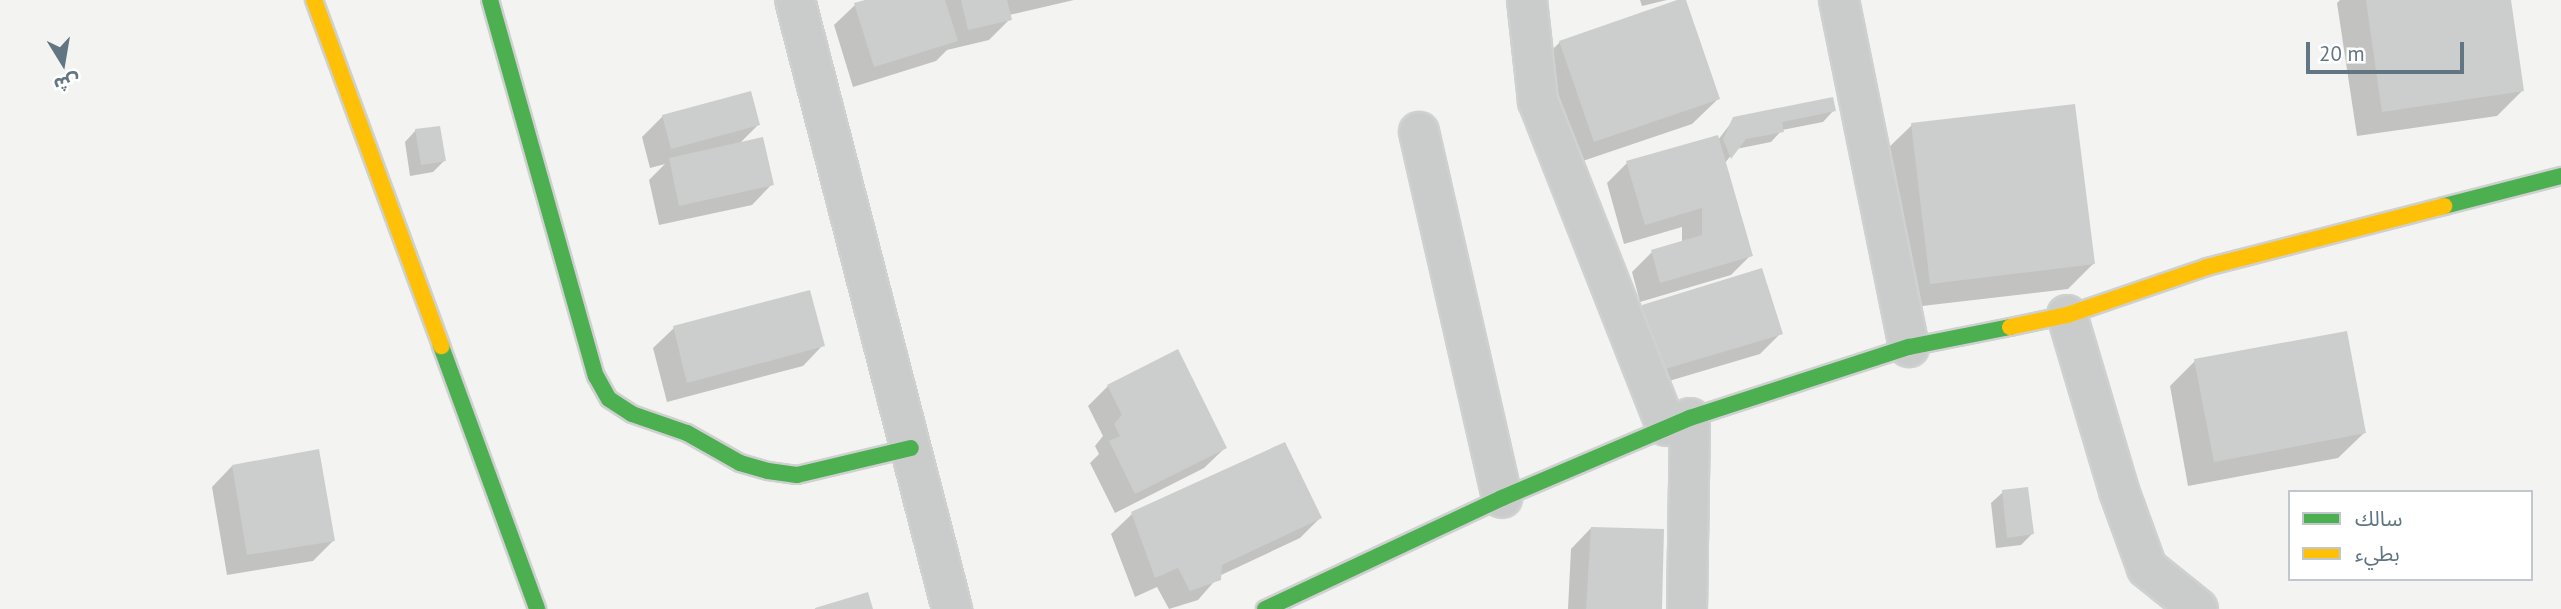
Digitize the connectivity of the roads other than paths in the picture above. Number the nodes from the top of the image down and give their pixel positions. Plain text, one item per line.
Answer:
1 (314, 0) edge
2 (491, 0) edge
3 (795, 0) edge
4 (1527, 0) edge
5 (1839, 0) edge
6 (1419, 132) dead end
7 (2561, 176) edge
8 (2067, 315) junction
9 (1909, 347) junction
10 (1678, 422) junction
11 (911, 448) junction
12 (1502, 498) junction
13 (537, 609) edge
14 (952, 609) edge
15 (1265, 609) edge
16 (1687, 609) edge
17 (2198, 609) edge

1 - 13 street
2 - 11 street
3 - 11 street
4 - 10 street
5 - 9 street
6 - 12 street
7 - 8 street
8 - 9 street
8 - 17 street
9 - 10 street
10 - 12 street
10 - 16 street
11 - 14 street
12 - 15 street

